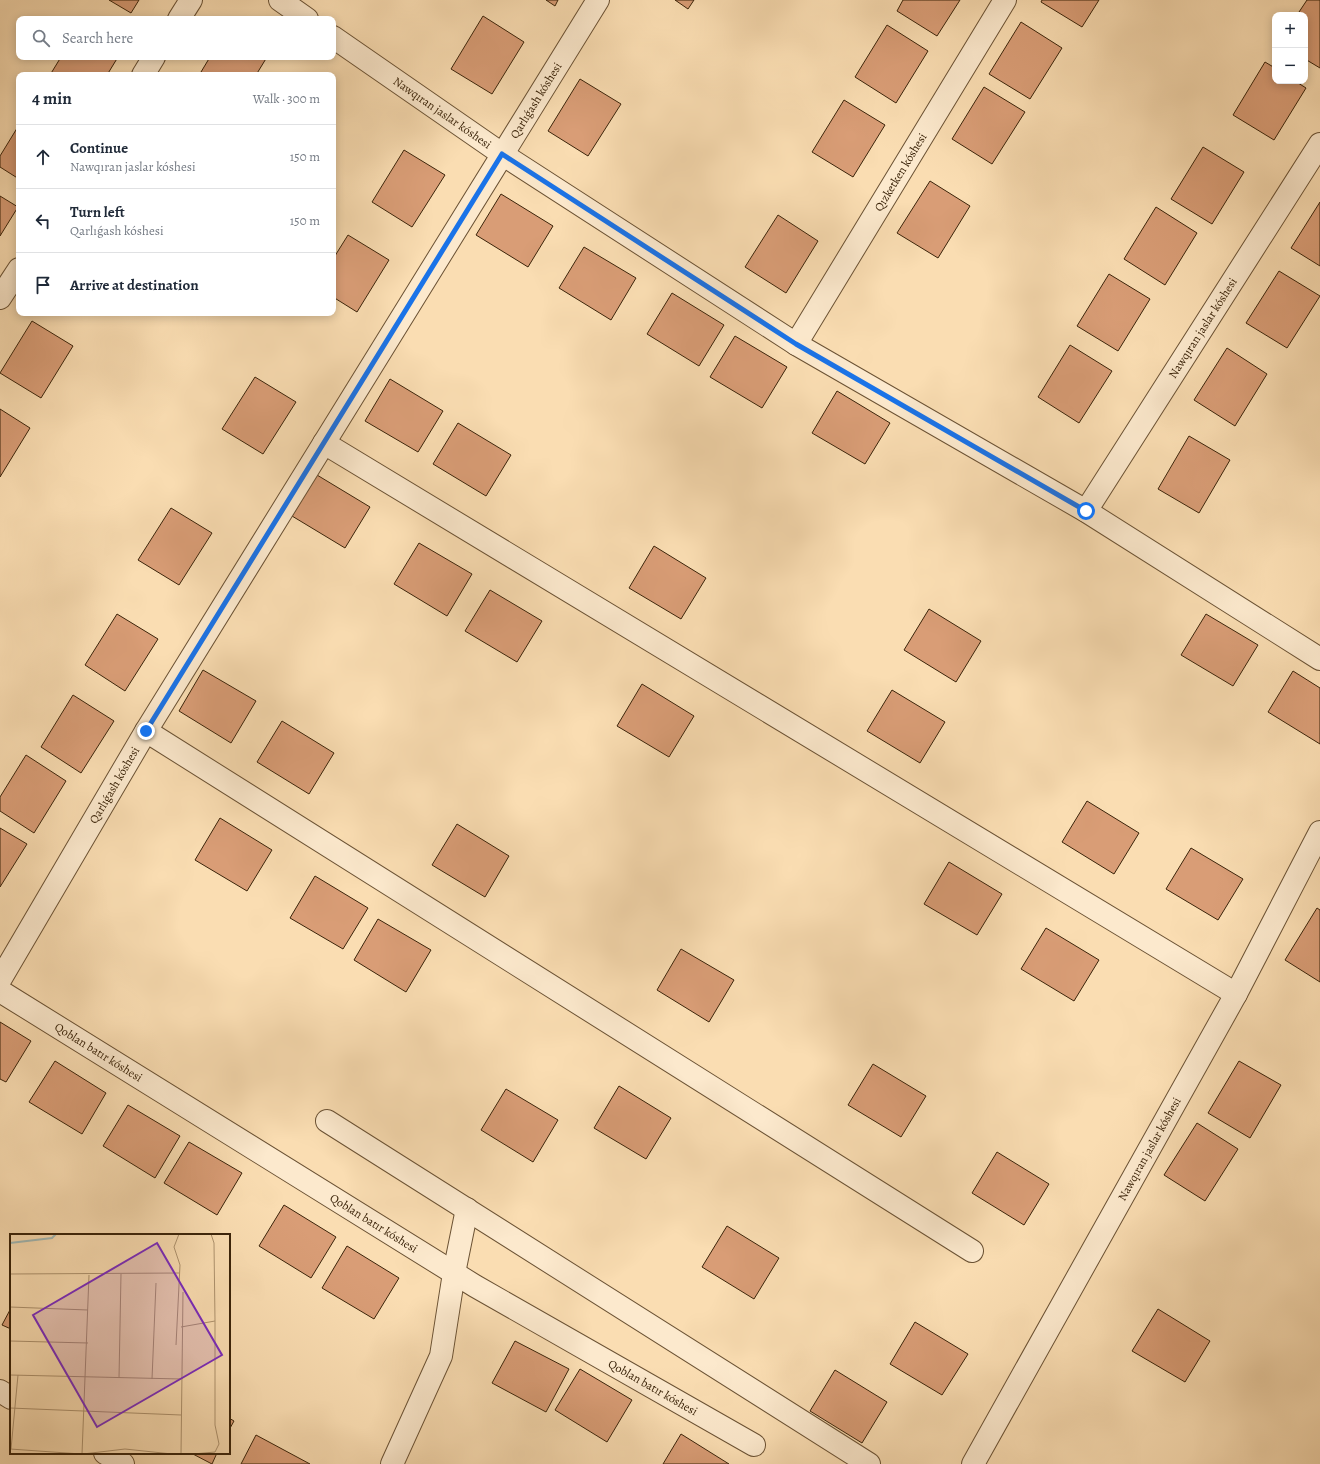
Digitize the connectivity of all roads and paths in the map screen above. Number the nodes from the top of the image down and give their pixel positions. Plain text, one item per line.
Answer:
1 (191, 0) edge
2 (280, 0) edge
3 (598, 0) edge
4 (1005, 0) edge
5 (180, 16) edge
6 (303, 16) edge
7 (336, 39) edge
8 (152, 60) edge
9 (145, 72) edge
10 (1320, 144) edge
11 (502, 154) junction
12 (16, 274) edge
13 (0, 298) edge
14 (796, 344) junction
15 (324, 443) junction
16 (1086, 511) junction
17 (1320, 659) edge
18 (146, 731) junction
19 (1320, 832) edge
20 (0, 980) edge
21 (0, 991) edge
22 (1236, 994) junction
23 (327, 1121) dead end
24 (467, 1209) junction
25 (972, 1251) dead end
26 (454, 1273) junction
27 (0, 1391) edge
28 (10, 1397) edge
29 (754, 1445) dead end
30 (107, 1454) edge
31 (123, 1464) edge
32 (392, 1464) edge
33 (870, 1464) edge
34 (973, 1464) edge

1 - 5 street
2 - 6 street
3 - 11 street, Qarlıǵash kóshesi
4 - 14 street, Qızketken kóshesi
7 - 11 street, Nawqıran jaslar kóshesi
8 - 9 street
10 - 16 street, Nawqıran jaslar kóshesi
11 - 14 street, Nawqıran jaslar kóshesi
11 - 15 street, Qarlıǵash kóshesi
12 - 13 street
14 - 16 street, Nawqıran jaslar kóshesi
15 - 18 street, Qarlıǵash kóshesi
15 - 22 street
16 - 17 street, Nawqıran jaslar kóshesi
18 - 20 street, Qarlıǵash kóshesi
18 - 25 street
19 - 22 street, Nawqıran jaslar kóshesi
21 - 26 street, Qoblan batır kóshesi
22 - 34 street, Nawqıran jaslar kóshesi
23 - 24 street
24 - 26 street
24 - 33 street
26 - 29 street, Qoblan batır kóshesi
26 - 32 street
27 - 28 street
30 - 31 street

